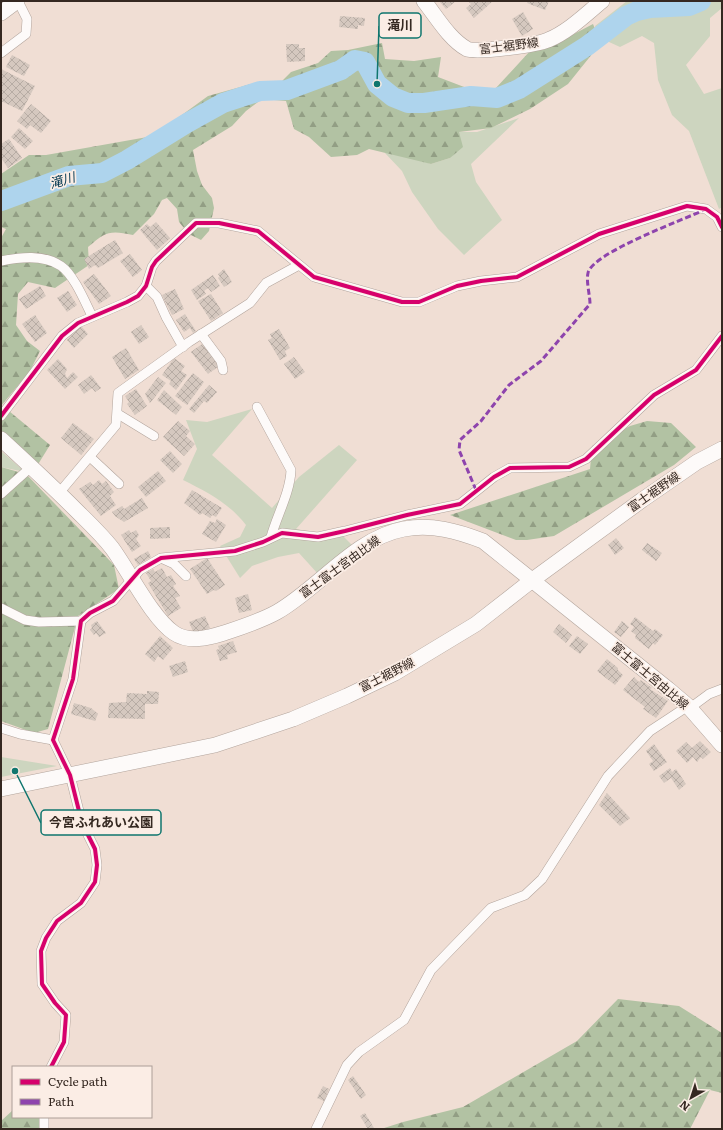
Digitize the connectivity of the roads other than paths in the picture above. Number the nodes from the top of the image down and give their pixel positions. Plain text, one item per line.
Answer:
1 (17, 1) edge
2 (424, 1) edge
3 (602, 1) edge
4 (1, 13) edge
5 (1, 53) edge
6 (722, 227) edge
7 (1, 261) edge
8 (299, 265) junction
9 (146, 286) junction
10 (92, 316) junction
11 (201, 334) junction
12 (722, 336) edge
13 (183, 347) junction
14 (223, 370) dead end
15 (257, 407) dead end
16 (118, 414) junction
17 (1, 416) edge
18 (154, 436) dead end
19 (1, 439) edge
20 (722, 449) edge
21 (90, 457) junction
22 (31, 467) junction
23 (119, 484) dead end
24 (59, 493) junction
25 (1, 494) edge
26 (271, 537) junction
27 (161, 558) junction
28 (186, 576) dead end
29 (134, 579) junction
30 (532, 581) junction
31 (1, 608) edge
32 (81, 621) junction
33 (722, 690) edge
34 (689, 707) junction
35 (1, 728) edge
36 (54, 740) junction
37 (722, 745) edge
38 (70, 775) junction
39 (1, 789) edge
40 (52, 1066) edge
41 (44, 1118) edge
42 (44, 1129) edge
43 (316, 1129) edge

1 - 4 main road
1 - 5 street
2 - 3 main road, 富士裾野線
6 - 8 street
7 - 10 street
8 - 9 street
8 - 11 street
9 - 10 street
9 - 13 street
10 - 17 street
11 - 13 street
11 - 14 street
12 - 26 street
13 - 16 street
15 - 26 street
16 - 18 street
16 - 21 street
19 - 22 main road, 富士富士宮由比線
20 - 30 main road, 富士裾野線
21 - 23 street
21 - 24 street
22 - 24 main road, 富士富士宮由比線
22 - 25 street
24 - 29 main road, 富士富士宮由比線
26 - 27 street
27 - 28 street
27 - 29 street
29 - 30 main road, 富士富士宮由比線
29 - 32 street
30 - 34 main road, 富士富士宮由比線
30 - 38 main road, 富士裾野線
31 - 32 street
32 - 36 street
33 - 34 street
34 - 37 main road, 富士富士宮由比線
34 - 43 street
35 - 36 street
36 - 38 street
38 - 39 main road, 富士裾野線
38 - 40 street
41 - 42 street

